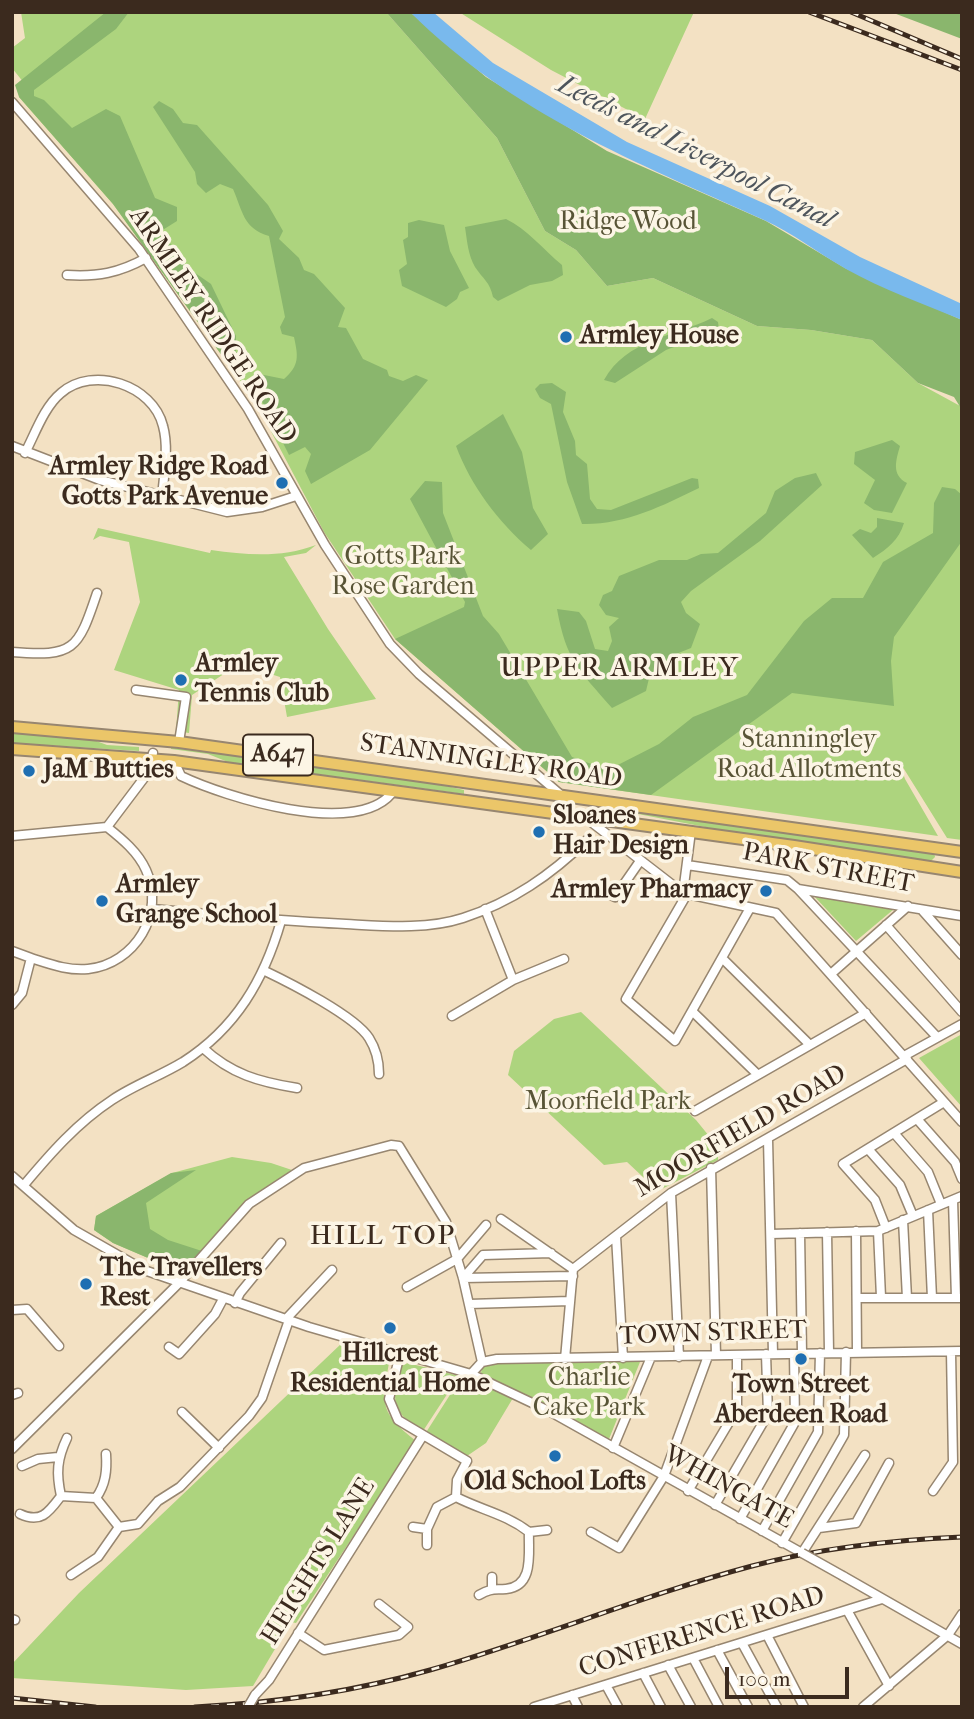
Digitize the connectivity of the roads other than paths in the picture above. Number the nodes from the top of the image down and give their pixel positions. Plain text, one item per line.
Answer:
1 (12, 102) edge
2 (146, 258) junction
3 (67, 275) dead end
4 (12, 446) edge
5 (25, 453) junction
6 (296, 496) junction
7 (162, 497) junction
8 (97, 593) dead end
9 (12, 652) edge
10 (136, 690) dead end
11 (12, 727) edge
12 (179, 742) junction
13 (12, 749) edge
14 (154, 752) junction
15 (174, 761) junction
16 (208, 766) junction
17 (528, 768) junction
18 (422, 775) junction
19 (392, 793) junction
20 (543, 793) junction
21 (561, 795) junction
22 (585, 799) junction
23 (468, 802) junction
24 (584, 816) junction
25 (610, 820) junction
26 (107, 827) junction
27 (691, 831) junction
28 (12, 836) edge
29 (588, 839) dead end
30 (612, 839) junction
31 (948, 850) junction
32 (962, 852) edge
33 (640, 862) junction
34 (687, 865) junction
35 (957, 874) edge
36 (798, 889) junction
37 (609, 894) dead end
38 (685, 894) junction
39 (908, 906) junction
40 (750, 908) junction
41 (153, 909) junction
42 (485, 909) junction
43 (922, 909) junction
44 (962, 916) edge
45 (281, 920) junction
46 (886, 925) junction
47 (12, 951) edge
48 (857, 951) junction
49 (962, 954) edge
50 (31, 958) junction
51 (564, 959) dead end
52 (723, 959) junction
53 (265, 971) junction
54 (832, 973) junction
55 (513, 980) junction
56 (12, 1005) edge
57 (962, 1012) edge
58 (693, 1013) junction
59 (866, 1013) junction
60 (452, 1016) dead end
61 (962, 1024) edge
62 (937, 1037) junction
63 (809, 1044) junction
64 (203, 1048) junction
65 (905, 1058) junction
66 (757, 1073) junction
67 (379, 1074) dead end
68 (297, 1087) dead end
69 (944, 1102) junction
70 (695, 1111) dead end
71 (917, 1119) junction
72 (962, 1122) edge
73 (894, 1133) junction
74 (768, 1139) junction
75 (868, 1149) junction
76 (711, 1168) junction
77 (12, 1176) edge
78 (962, 1179) edge
79 (24, 1185) junction
80 (671, 1193) junction
81 (962, 1196) edge
82 (953, 1199) junction
83 (941, 1204) junction
84 (928, 1210) junction
85 (913, 1216) junction
86 (501, 1219) dead end
87 (903, 1220) junction
88 (958, 1224) edge
89 (486, 1225) dead end
90 (882, 1229) junction
91 (856, 1231) junction
92 (827, 1232) junction
93 (800, 1233) junction
94 (771, 1234) junction
95 (616, 1236) junction
96 (281, 1243) dead end
97 (958, 1251) edge
98 (551, 1254) junction
99 (457, 1259) junction
100 (331, 1270) dead end
101 (573, 1273) junction
102 (463, 1278) junction
103 (177, 1284) junction
104 (407, 1287) dead end
105 (881, 1297) junction
106 (857, 1298) junction
107 (907, 1298) junction
108 (932, 1298) junction
109 (959, 1298) edge
110 (223, 1299) junction
111 (570, 1301) junction
112 (235, 1303) junction
113 (469, 1304) junction
114 (12, 1310) edge
115 (287, 1320) junction
116 (59, 1346) dead end
117 (169, 1347) dead end
118 (962, 1351) edge
119 (824, 1352) junction
120 (846, 1352) junction
121 (858, 1352) junction
122 (951, 1352) junction
123 (400, 1354) junction
124 (769, 1354) junction
125 (798, 1354) junction
126 (737, 1355) junction
127 (712, 1356) junction
128 (651, 1357) junction
129 (679, 1357) junction
130 (623, 1358) junction
131 (565, 1359) junction
132 (482, 1362) junction
133 (471, 1374) junction
134 (182, 1412) dead end
135 (66, 1437) dead end
136 (422, 1437) junction
137 (219, 1448) junction
138 (613, 1448) junction
139 (12, 1449) edge
140 (106, 1454) dead end
141 (865, 1455) dead end
142 (58, 1457) junction
143 (889, 1463) dead end
144 (22, 1466) dead end
145 (664, 1476) junction
146 (688, 1491) junction
147 (933, 1491) dead end
148 (61, 1496) junction
149 (456, 1497) junction
150 (96, 1498) junction
151 (715, 1505) junction
152 (20, 1514) dead end
153 (740, 1519) junction
154 (119, 1527) junction
155 (412, 1527) dead end
156 (819, 1528) junction
157 (427, 1529) junction
158 (547, 1530) dead end
159 (762, 1531) junction
160 (529, 1532) junction
161 (591, 1532) dead end
162 (782, 1543) junction
163 (427, 1545) dead end
164 (802, 1553) junction
165 (71, 1575) dead end
166 (492, 1577) dead end
167 (492, 1587) junction
168 (479, 1595) dead end
169 (882, 1599) junction
170 (379, 1604) dead end
171 (847, 1610) junction
172 (962, 1614) edge
173 (298, 1633) junction
174 (767, 1635) junction
175 (948, 1635) junction
176 (742, 1643) junction
177 (962, 1644) edge
178 (717, 1650) junction
179 (693, 1658) junction
180 (668, 1665) junction
181 (643, 1673) junction
182 (606, 1685) junction
183 (889, 1686) junction
184 (572, 1695) junction
185 (547, 1705) edge
186 (248, 1707) edge
187 (534, 1707) edge
188 (578, 1707) edge
189 (618, 1707) edge
190 (661, 1707) edge
191 (691, 1707) edge
192 (719, 1707) edge
193 (748, 1707) edge
194 (777, 1707) edge
195 (804, 1707) edge
196 (864, 1707) edge

1 - 2 street, ARMLEY RIDGE ROAD
2 - 3 street
2 - 6 street, ARMLEY RIDGE ROAD
4 - 5 street
5 - 7 street
5 - 7 street
6 - 7 street
6 - 17 street, ARMLEY RIDGE ROAD
8 - 9 street
10 - 12 street
11 - 14 main road, STANNINGLEY ROAD / A647
12 - 14 main road, STANNINGLEY ROAD / A647
12 - 18 main road, STANNINGLEY ROAD / A647
13 - 14 main road, STANNINGLEY ROAD / A647
14 - 15 main road, STANNINGLEY ROAD / A647
14 - 16 main road
14 - 26 street
15 - 16 main road, STANNINGLEY ROAD / A647
15 - 19 street, STANNINGLEY ROAD
16 - 19 main road, STANNINGLEY ROAD / A647
17 - 20 street, ARMLEY RIDGE ROAD
17 - 21 street, ARMLEY RIDGE ROAD
18 - 20 main road, STANNINGLEY ROAD / A647
18 - 23 main road
19 - 23 main road, STANNINGLEY ROAD / A647
20 - 21 main road, STANNINGLEY ROAD / A647
20 - 24 main road
21 - 22 main road, STANNINGLEY ROAD / A647
22 - 25 main road
22 - 31 main road, STANNINGLEY ROAD / A647
23 - 24 main road, STANNINGLEY ROAD / A647
24 - 25 main road, STANNINGLEY ROAD / A647
24 - 30 street
25 - 27 main road, STANNINGLEY ROAD / A647
25 - 30 street
26 - 28 street
26 - 41 street
27 - 34 street
27 - 35 main road, STANNINGLEY ROAD / A647
29 - 42 street
30 - 33 street
31 - 32 main road, STANNINGLEY ROAD / A647
31 - 35 main road
33 - 37 street
33 - 38 street
34 - 36 street, PARK STREET
34 - 38 street
36 - 39 street, PARK STREET
36 - 48 street
38 - 40 street
38 - 58 street
39 - 43 street, PARK STREET
39 - 46 street
40 - 52 street
40 - 54 street
41 - 45 street
41 - 50 street
42 - 45 street
42 - 55 street
43 - 44 street, PARK STREET
43 - 49 street
45 - 53 street
46 - 48 street
46 - 57 street
47 - 50 street
48 - 54 street
48 - 62 street
50 - 56 street
51 - 55 street
52 - 58 street
52 - 63 street
53 - 64 street
53 - 67 street
54 - 59 street
55 - 60 street
58 - 66 street
59 - 63 street
59 - 65 street
61 - 62 street, MOORFIELD ROAD
62 - 65 street, MOORFIELD ROAD
63 - 66 street
64 - 68 street
64 - 79 street
65 - 69 street
65 - 74 street, MOORFIELD ROAD
66 - 70 street
69 - 71 street
69 - 72 street
71 - 73 street
71 - 78 street
73 - 75 street
73 - 83 street
74 - 76 street, MOORFIELD ROAD
74 - 94 street
75 - 85 street
75 - 90 street
76 - 80 street, MOORFIELD ROAD
76 - 127 street
77 - 79 street, WHINGATE
79 - 103 street, WHINGATE
80 - 95 street, MOORFIELD ROAD
80 - 129 street
81 - 82 street
82 - 83 street
82 - 88 street
83 - 84 street
84 - 85 street
84 - 108 street
85 - 87 street
86 - 98 street
87 - 90 street
87 - 107 street
88 - 97 street
89 - 99 street
90 - 91 street
90 - 105 street
91 - 92 street
91 - 106 street
92 - 93 street
92 - 119 street
93 - 94 street
93 - 125 street
94 - 124 street
95 - 101 street, MOORFIELD ROAD
95 - 130 street
96 - 112 street
97 - 109 street
98 - 101 street
98 - 102 street
99 - 102 street
99 - 103 street
99 - 104 street
100 - 115 street
101 - 102 street
101 - 111 street
102 - 113 street
103 - 110 street, WHINGATE
103 - 139 street
105 - 106 street
105 - 107 street
106 - 121 street
107 - 108 street
108 - 109 street
110 - 112 street, WHINGATE
110 - 117 street
111 - 113 street
111 - 131 street
112 - 115 street, WHINGATE
113 - 132 street
114 - 116 street
115 - 123 street, WHINGATE
115 - 137 street
118 - 122 street, TOWN STREET
119 - 120 street, TOWN STREET
119 - 125 street, TOWN STREET
119 - 159 street
120 - 121 street, TOWN STREET
120 - 162 street
121 - 122 street, TOWN STREET
122 - 147 street
123 - 133 street, WHINGATE
123 - 136 street
124 - 125 street, TOWN STREET
124 - 126 street, TOWN STREET
124 - 151 street
125 - 153 street
126 - 127 street, TOWN STREET
126 - 146 street
127 - 129 street, TOWN STREET
127 - 145 street
128 - 129 street, TOWN STREET
128 - 130 street, TOWN STREET
128 - 138 street
130 - 131 street, TOWN STREET
131 - 132 street, TOWN STREET
132 - 133 street
133 - 138 street, WHINGATE
134 - 137 street
135 - 142 street
136 - 149 street
136 - 173 street, HEIGHTS LANE
137 - 154 street
138 - 145 street, WHINGATE
140 - 150 street
141 - 156 street
142 - 144 street
142 - 148 street
143 - 156 street
145 - 146 street, WHINGATE
145 - 161 street
146 - 151 street, WHINGATE
148 - 150 street
148 - 152 street
149 - 157 street
149 - 160 street
150 - 154 street
151 - 153 street, WHINGATE
153 - 159 street, WHINGATE
154 - 165 street
155 - 157 street
156 - 164 street
157 - 163 street
158 - 160 street
159 - 162 street, WHINGATE
160 - 167 street
162 - 164 street, WHINGATE
164 - 169 street, WHINGATE, bridge
166 - 167 street
167 - 168 street
169 - 171 street, CONFERENCE ROAD
169 - 175 street, WHINGATE
170 - 173 street
171 - 174 street, CONFERENCE ROAD
171 - 183 street
172 - 175 street
173 - 186 street, HEIGHTS LANE, bridge
174 - 176 street, CONFERENCE ROAD
174 - 195 street
175 - 177 street, WHINGATE
175 - 183 street
176 - 178 street, CONFERENCE ROAD
176 - 194 street
178 - 179 street, CONFERENCE ROAD
178 - 193 street
179 - 180 street, CONFERENCE ROAD
179 - 192 street
180 - 181 street, CONFERENCE ROAD
180 - 191 street
181 - 182 street, CONFERENCE ROAD
181 - 190 street
182 - 184 street, CONFERENCE ROAD
182 - 189 street
183 - 196 street
184 - 185 street, CONFERENCE ROAD
184 - 188 street
185 - 187 street, CONFERENCE ROAD

